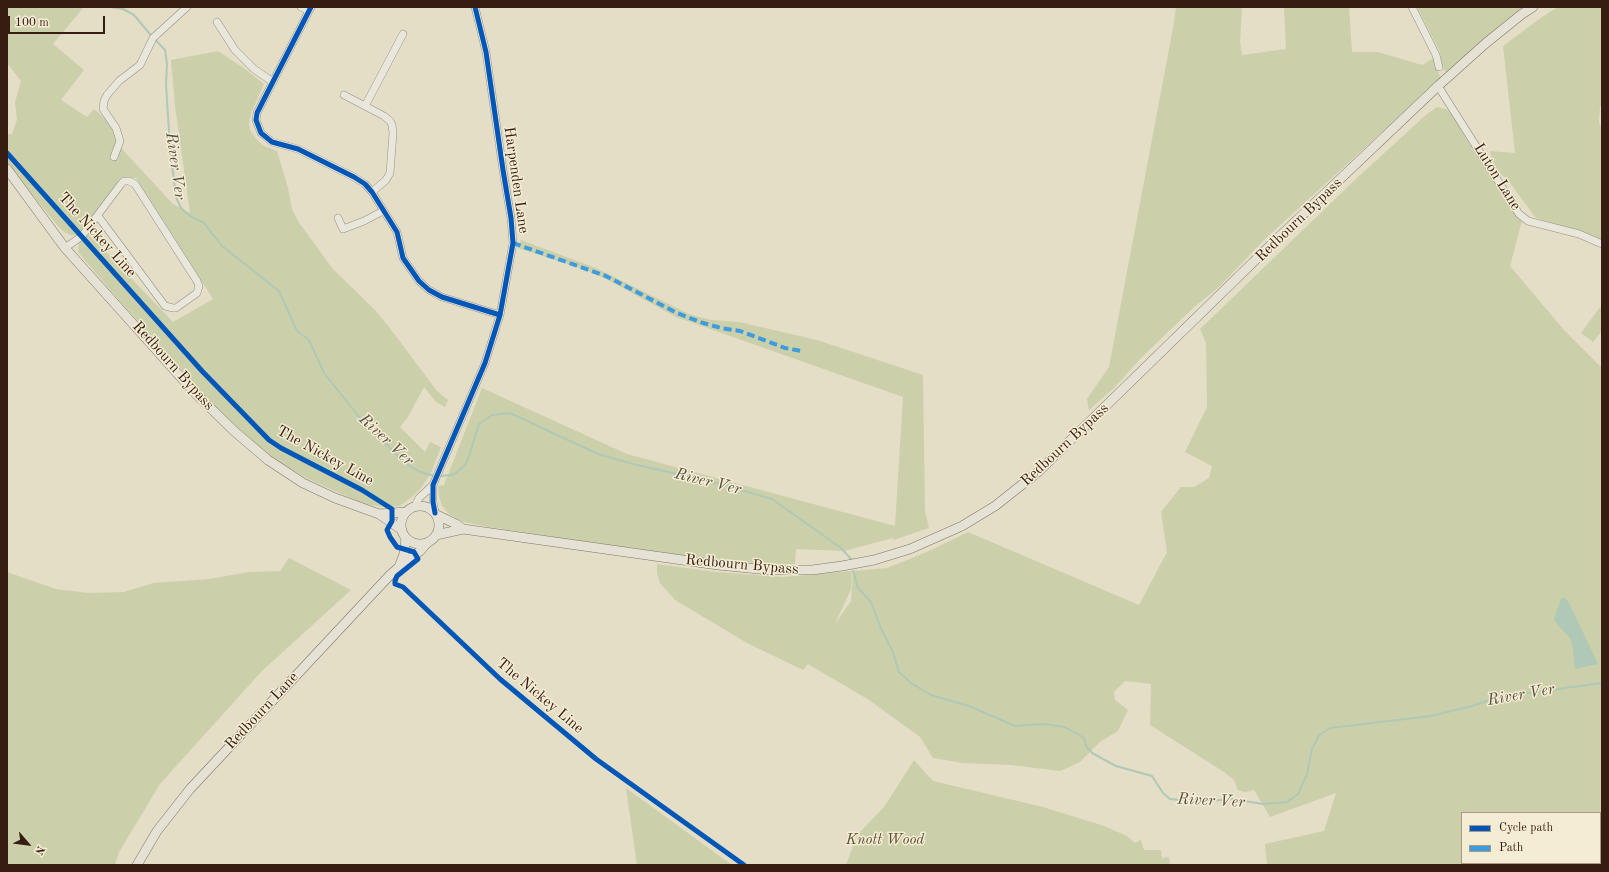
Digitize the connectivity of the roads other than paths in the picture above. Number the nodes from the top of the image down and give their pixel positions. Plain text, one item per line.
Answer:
1 (187, 7) edge
2 (301, 7) edge
3 (475, 7) edge
4 (1412, 7) edge
5 (1533, 7) edge
6 (310, 9) edge
7 (217, 22) dead end
8 (403, 34) dead end
9 (1439, 67) dead end
10 (273, 82) junction
11 (1438, 86) junction
12 (344, 95) dead end
13 (365, 106) junction
14 (114, 157) dead end
15 (7, 169) edge
16 (372, 192) junction
17 (383, 211) junction
18 (98, 216) junction
19 (338, 218) dead end
20 (1602, 244) edge
21 (65, 248) junction
22 (500, 315) junction
23 (434, 482) junction
24 (415, 506) junction
25 (406, 512) junction
26 (379, 514) junction
27 (436, 514) junction
28 (463, 529) junction
29 (404, 534) junction
30 (436, 535) junction
31 (427, 543) junction
32 (399, 567) junction
33 (137, 865) edge

1 - 14 street
2 - 6 street
3 - 22 street, Harpenden Lane
4 - 9 street
5 - 11 main road, Redbourn Bypass
6 - 10 street
7 - 10 street
8 - 13 street
10 - 16 street
11 - 20 street, Luton Lane
11 - 28 main road, Redbourn Bypass
12 - 13 street
13 - 16 street
15 - 21 main road, Redbourn Bypass
16 - 17 street
17 - 19 street
17 - 22 street
18 - 18 street
18 - 21 street
21 - 26 main road, Redbourn Bypass
22 - 23 street, Harpenden Lane
23 - 24 street, Harpenden Lane
23 - 27 street, Harpenden Lane
24 - 25 main road
24 - 27 main road
25 - 26 main road, Redbourn Bypass
25 - 29 main road
26 - 29 main road, Redbourn Bypass
27 - 28 main road, Redbourn Bypass
27 - 30 main road
28 - 30 main road, Redbourn Bypass
29 - 31 main road
29 - 32 main road, Redbourn Lane
30 - 31 main road
31 - 32 main road, Redbourn Lane
32 - 33 main road, Redbourn Lane

